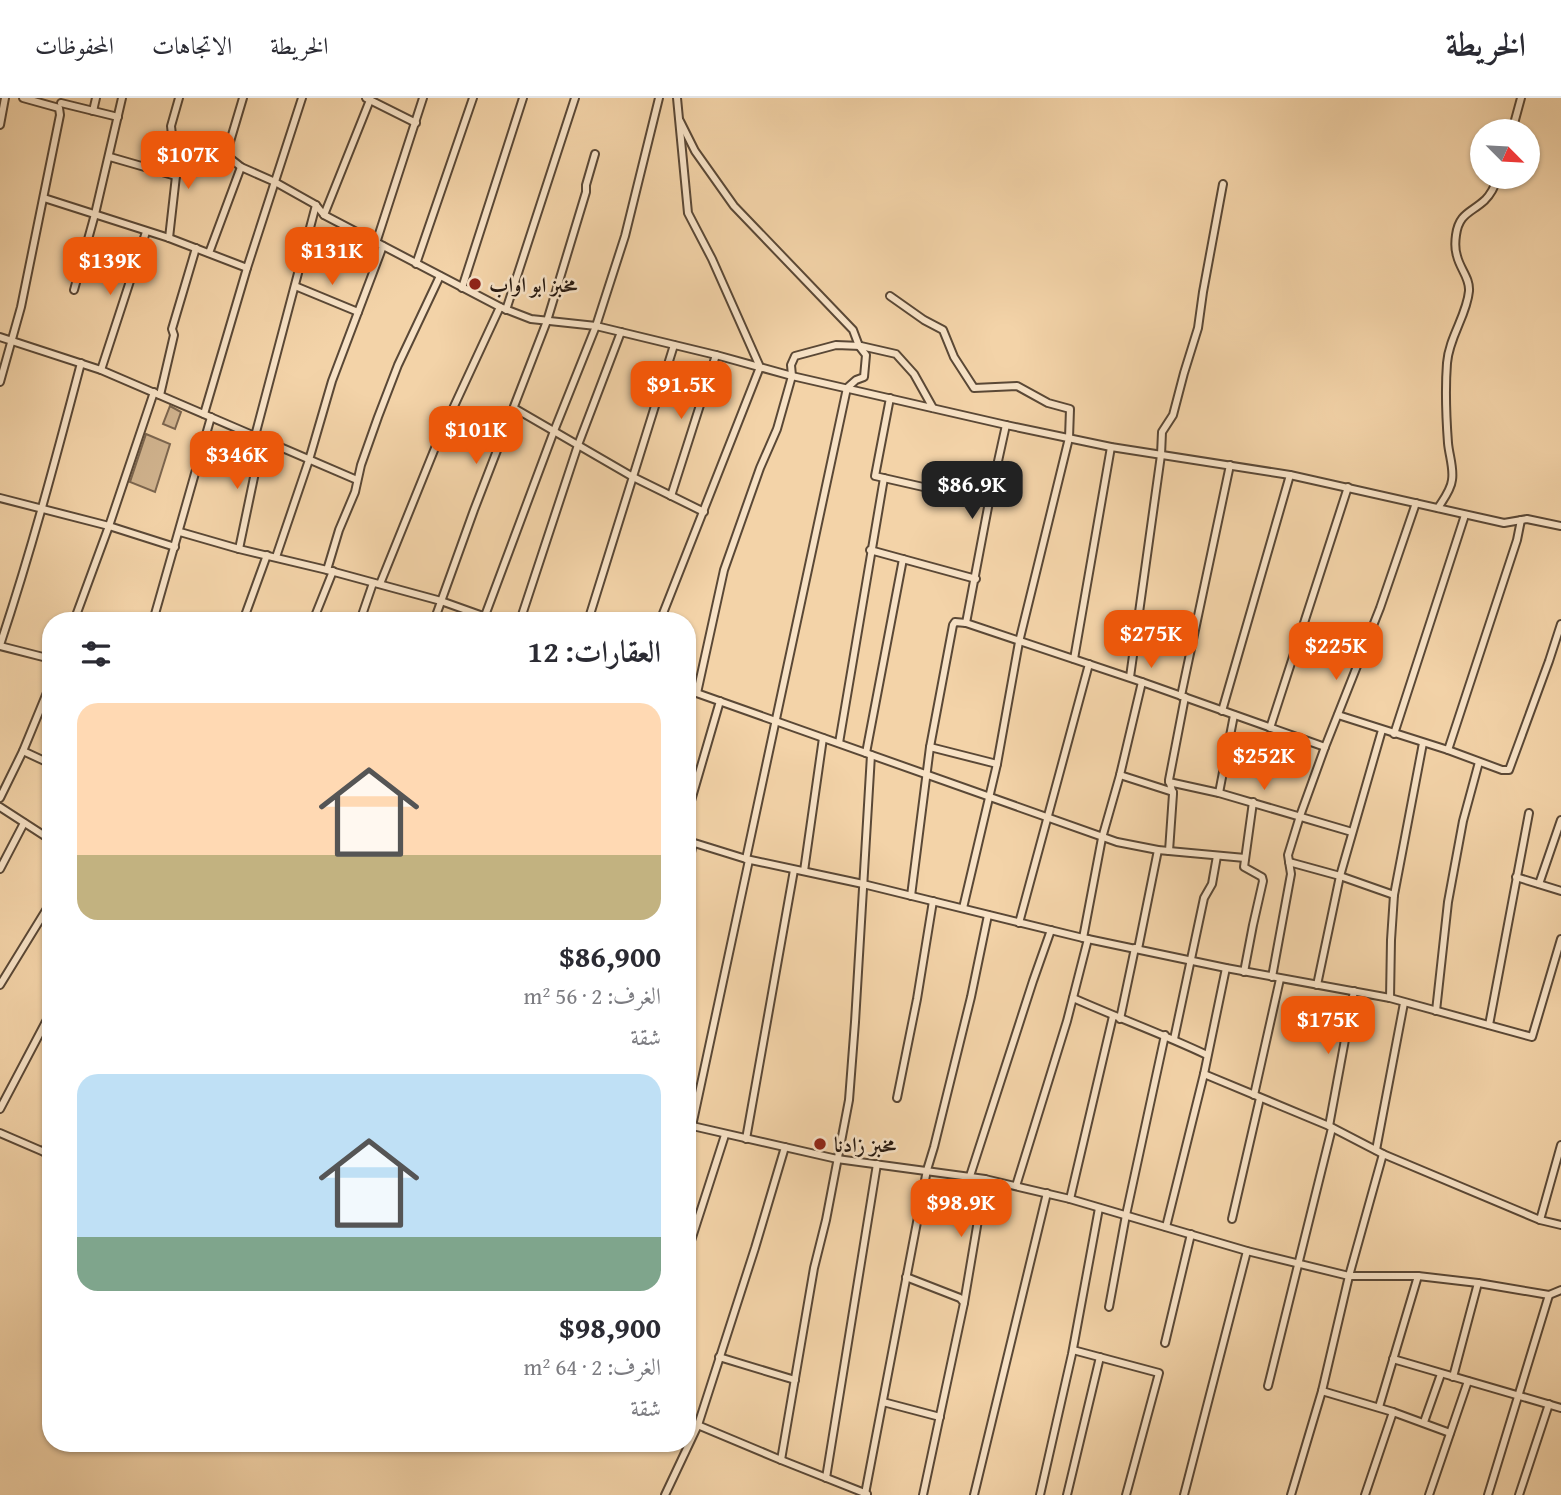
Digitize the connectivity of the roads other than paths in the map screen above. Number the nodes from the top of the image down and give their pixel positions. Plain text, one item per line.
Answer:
1 (5, 98) edge
2 (23, 98) edge
3 (96, 98) edge
4 (122, 98) edge
5 (179, 98) edge
6 (243, 98) edge
7 (302, 98) edge
8 (423, 98) edge
9 (473, 98) edge
10 (523, 98) edge
11 (575, 98) edge
12 (659, 98) edge
13 (677, 98) edge
14 (1521, 98) edge
15 (368, 99) edge
16 (61, 103) edge
17 (93, 111) junction
18 (118, 117) junction
19 (1515, 119) edge
20 (680, 121) junction
21 (416, 122) junction
22 (0, 125) edge
23 (184, 139) junction
24 (594, 154) dead end
25 (226, 155) junction
26 (110, 157) junction
27 (241, 167) junction
28 (176, 176) junction
29 (275, 182) junction
30 (1223, 184) dead end
31 (1493, 189) edge
32 (44, 198) junction
33 (316, 205) junction
34 (95, 214) junction
35 (324, 215) junction
36 (146, 232) junction
37 (169, 238) junction
38 (380, 244) junction
39 (196, 248) junction
40 (209, 253) junction
41 (416, 264) junction
42 (247, 268) junction
43 (440, 276) junction
44 (295, 286) junction
45 (462, 288) junction
46 (74, 290) dead end
47 (890, 296) dead end
48 (503, 309) junction
49 (358, 313) junction
50 (547, 321) junction
51 (596, 327) junction
52 (621, 332) junction
53 (0, 337) edge
54 (12, 341) junction
55 (674, 345) junction
56 (859, 346) junction
57 (716, 355) junction
58 (81, 363) junction
59 (760, 367) junction
60 (100, 370) junction
61 (792, 376) junction
62 (0, 382) edge
63 (847, 388) junction
64 (157, 393) junction
65 (890, 398) junction
66 (514, 408) junction
67 (933, 408) junction
68 (204, 414) junction
69 (211, 417) junction
70 (1006, 425) junction
71 (554, 431) junction
72 (258, 437) junction
73 (1069, 438) junction
74 (578, 445) junction
75 (1111, 447) junction
76 (1161, 455) junction
77 (309, 460) junction
78 (1230, 465) junction
79 (1290, 475) junction
80 (633, 477) junction
81 (884, 478) junction
82 (357, 480) junction
83 (1348, 487) junction
84 (671, 496) junction
85 (0, 499) edge
86 (989, 502) junction
87 (1416, 503) junction
88 (1438, 508) junction
89 (43, 509) junction
90 (704, 512) junction
91 (1465, 515) junction
92 (1521, 520) junction
93 (109, 526) junction
94 (1561, 526) edge
95 (180, 532) junction
96 (175, 547) junction
97 (239, 549) junction
98 (870, 550) junction
99 (267, 555) junction
100 (275, 557) junction
101 (903, 559) junction
102 (330, 570) junction
103 (975, 579) junction
104 (376, 584) junction
105 (441, 601) junction
106 (77, 612) edge
107 (156, 612) edge
108 (246, 612) edge
109 (316, 612) edge
110 (364, 612) edge
111 (437, 612) edge
112 (467, 612) edge
113 (487, 612) edge
114 (523, 612) edge
115 (591, 612) edge
116 (664, 612) edge
117 (966, 623) junction
118 (1561, 624) edge
119 (1019, 642) junction
120 (0, 645) edge
121 (42, 657) edge
122 (1074, 659) junction
123 (1089, 664) junction
124 (1130, 677) junction
125 (1142, 681) junction
126 (697, 693) joint
127 (1183, 696) junction
128 (720, 701) junction
129 (42, 705) edge
130 (1222, 711) junction
131 (1234, 715) junction
132 (1338, 715) junction
133 (774, 720) junction
134 (1270, 728) junction
135 (1382, 730) junction
136 (1394, 734) junction
137 (823, 738) junction
138 (839, 743) junction
139 (1423, 743) junction
140 (930, 747) junction
141 (1325, 747) junction
142 (1448, 750) junction
143 (23, 751) junction
144 (869, 754) junction
145 (42, 760) edge
146 (1479, 762) junction
147 (997, 764) junction
148 (928, 775) junction
149 (1120, 775) junction
150 (1169, 782) junction
151 (696, 784) edge
152 (1173, 792) junction
153 (1219, 793) junction
154 (990, 796) junction
155 (0, 798) edge
156 (1253, 802) junction
157 (0, 807) edge
158 (1529, 813) dead end
159 (1300, 816) junction
160 (1048, 817) junction
161 (1561, 820) edge
162 (24, 823) junction
163 (1352, 832) junction
164 (42, 834) edge
165 (1102, 838) junction
166 (696, 844) edge
167 (1158, 850) junction
168 (1169, 851) junction
169 (1217, 856) junction
170 (1245, 858) junction
171 (748, 859) junction
172 (1289, 862) junction
173 (0, 869) edge
174 (794, 870) junction
175 (804, 872) junction
176 (1340, 876) junction
177 (1516, 877) junction
178 (863, 884) junction
179 (1539, 884) junction
180 (1561, 891) edge
181 (1394, 895) junction
182 (911, 896) junction
183 (933, 901) junction
184 (963, 908) junction
185 (988, 915) junction
186 (42, 917) edge
187 (1019, 923) junction
188 (1051, 930) junction
189 (1086, 938) junction
190 (1561, 939) edge
191 (1137, 948) junction
192 (1190, 961) junction
193 (1226, 968) junction
194 (1244, 972) junction
195 (1272, 977) junction
196 (1280, 979) junction
197 (0, 985) edge
198 (1317, 985) junction
199 (1354, 991) junction
200 (1073, 998) junction
201 (1390, 998) junction
202 (1404, 1003) junction
203 (1437, 1011) junction
204 (1117, 1017) junction
205 (1489, 1025) junction
206 (42, 1029) edge
207 (1165, 1035) junction
208 (1174, 1039) junction
209 (1207, 1055) junction
210 (1203, 1074) junction
211 (1257, 1096) junction
212 (696, 1098) edge
213 (897, 1098) dead end
214 (0, 1109) edge
215 (1330, 1127) junction
216 (696, 1128) edge
217 (0, 1133) edge
218 (725, 1135) junction
219 (747, 1139) junction
220 (1561, 1145) edge
221 (785, 1147) junction
222 (1376, 1150) junction
223 (42, 1151) edge
224 (1384, 1154) junction
225 (837, 1159) junction
226 (877, 1164) junction
227 (927, 1170) junction
228 (970, 1176) junction
229 (985, 1179) junction
230 (1016, 1186) junction
231 (1047, 1193) junction
232 (1070, 1199) junction
233 (1099, 1208) junction
234 (1126, 1215) junction
235 (1232, 1219) dead end
236 (1540, 1220) junction
237 (1561, 1224) edge
238 (696, 1225) edge
239 (1166, 1227) junction
240 (1191, 1234) junction
241 (1247, 1251) junction
242 (1299, 1263) junction
243 (1349, 1276) junction
244 (1418, 1276) junction
245 (906, 1277) junction
246 (1478, 1283) junction
247 (1561, 1290) edge
248 (1549, 1295) junction
249 (964, 1303) junction
250 (1109, 1307) dead end
251 (1165, 1343) dead end
252 (1073, 1350) junction
253 (719, 1357) junction
254 (1100, 1357) junction
255 (1393, 1359) junction
256 (1441, 1374) junction
257 (1453, 1377) junction
258 (795, 1380) junction
259 (1468, 1381) junction
260 (1268, 1386) dead end
261 (1322, 1391) junction
262 (1518, 1394) junction
263 (883, 1402) junction
264 (1549, 1404) junction
265 (1379, 1407) junction
266 (1561, 1408) edge
267 (1393, 1412) junction
268 (940, 1418) junction
269 (1424, 1422) junction
270 (698, 1425) junction
271 (696, 1429) edge
272 (1450, 1433) junction
273 (685, 1452) edge
274 (781, 1460) junction
275 (826, 1478) junction
276 (867, 1494) edge
277 (665, 1495) edge
278 (923, 1495) edge
279 (974, 1495) edge
280 (1040, 1495) edge
281 (1067, 1495) edge
282 (1126, 1495) edge
283 (1184, 1495) edge
284 (1291, 1495) edge
285 (1365, 1495) edge
286 (1429, 1495) edge
287 (1488, 1495) edge
288 (1519, 1495) edge

1 - 22 street
2 - 16 street
3 - 17 street
4 - 18 street
5 - 23 street
6 - 25 street
7 - 29 street
8 - 21 street
9 - 41 street
10 - 45 street
11 - 48 street
12 - 51 street
13 - 20 street
14 - 19 street
15 - 21 street
15 - 35 street
16 - 17 street
16 - 32 street
17 - 18 street
18 - 26 street
20 - 56 street
20 - 59 street
21 - 38 street
23 - 25 street
23 - 28 street
24 - 50 street
25 - 27 street
26 - 28 street
26 - 34 street
27 - 29 street
27 - 40 street
28 - 37 street
29 - 33 street
29 - 42 street
30 - 76 street
31 - 88 street
32 - 34 street
32 - 54 street
33 - 35 street
33 - 44 street
34 - 36 street
34 - 46 street
35 - 38 street
36 - 37 street
36 - 60 street
37 - 39 street
38 - 41 street
38 - 49 street
39 - 40 street
39 - 64 street
40 - 42 street
41 - 43 street
42 - 68 street
43 - 45 street
43 - 82 street
44 - 49 street
44 - 72 street
45 - 48 street
47 - 73 street
48 - 50 street
48 - 104 street
49 - 77 street
50 - 51 street
50 - 66 street
51 - 52 street
51 - 71 street
52 - 55 street
52 - 74 street
53 - 54 street
54 - 58 street
54 - 62 street
55 - 57 street
55 - 80 street
56 - 61 street
56 - 63 street
56 - 67 street
57 - 59 street
57 - 84 street
58 - 60 street
58 - 89 street
59 - 61 street
59 - 90 street
60 - 64 street
61 - 63 street
61 - 126 street
63 - 65 street
63 - 133 street
64 - 68 street
64 - 93 street
65 - 67 street
65 - 81 street
66 - 71 street
66 - 105 street
67 - 70 street
68 - 69 street
69 - 72 street
69 - 95 street
70 - 73 street
70 - 86 street
71 - 74 street
71 - 113 street
72 - 77 street
72 - 97 street
73 - 75 street
73 - 119 street
74 - 80 street
74 - 114 street
75 - 76 street
75 - 122 street
76 - 78 street
76 - 124 street
77 - 82 street
77 - 100 street
78 - 79 street
78 - 127 street
79 - 83 street
79 - 130 street
80 - 84 street
80 - 115 street
81 - 86 street
81 - 98 street
82 - 102 street
83 - 87 street
83 - 134 street
84 - 90 street
85 - 89 street
86 - 103 street
87 - 88 street
87 - 132 street
88 - 91 street
89 - 93 street
89 - 120 street
90 - 116 street
91 - 92 street
91 - 136 street
92 - 94 street
92 - 142 street
93 - 96 street
93 - 106 street
95 - 96 street
95 - 97 street
96 - 107 street
97 - 99 street
98 - 101 street
98 - 138 street
99 - 100 street
99 - 108 street
100 - 102 street
101 - 103 street
101 - 144 street
102 - 104 street
102 - 109 street
103 - 117 street
104 - 105 street
104 - 110 street
105 - 111 street
105 - 112 street
117 - 119 street
117 - 140 street
118 - 146 street
119 - 122 street
119 - 147 street
120 - 121 street
122 - 123 street
123 - 124 street
123 - 160 street
124 - 125 street
125 - 127 street
125 - 149 street
126 - 128 street
127 - 130 street
127 - 150 street
128 - 133 street
128 - 151 street
129 - 143 street
130 - 131 street
131 - 134 street
131 - 153 street
132 - 135 street
132 - 141 street
133 - 137 street
133 - 171 street
134 - 141 street
135 - 136 street
135 - 163 street
136 - 139 street
137 - 138 street
137 - 175 street
138 - 144 street
139 - 142 street
139 - 181 street
140 - 147 street
140 - 148 street
141 - 159 street
142 - 146 street
143 - 145 street
143 - 155 street
144 - 148 street
144 - 178 street
146 - 203 street
147 - 154 street
148 - 154 street
148 - 182 street
149 - 152 street
149 - 165 street
150 - 152 street
150 - 153 street
152 - 168 street
153 - 156 street
154 - 160 street
154 - 184 street
156 - 159 street
156 - 170 street
157 - 162 street
158 - 177 street
159 - 163 street
159 - 172 street
160 - 165 street
160 - 187 street
161 - 179 street
162 - 164 street
162 - 173 street
163 - 176 street
165 - 167 street
165 - 189 street
166 - 171 street
167 - 168 street
167 - 191 street
168 - 169 street
169 - 170 street
169 - 192 street
170 - 194 street
171 - 174 street
171 - 212 street
172 - 176 street
172 - 195 street
174 - 175 street
174 - 219 street
175 - 178 street
176 - 181 street
176 - 198 street
177 - 179 street
177 - 205 street
178 - 182 street
178 - 225 street
179 - 180 street
181 - 201 street
182 - 183 street
183 - 184 street
183 - 213 street
184 - 185 street
185 - 187 street
185 - 227 street
186 - 197 street
187 - 188 street
188 - 189 street
188 - 228 street
189 - 191 street
189 - 200 street
190 - 205 street
191 - 192 street
191 - 204 street
192 - 193 street
192 - 208 street
193 - 194 street
193 - 209 street
194 - 195 street
195 - 196 street
196 - 198 street
196 - 211 street
198 - 199 street
199 - 201 street
199 - 215 street
200 - 204 street
200 - 230 street
201 - 202 street
202 - 203 street
202 - 222 street
203 - 205 street
204 - 207 street
204 - 232 street
206 - 214 street
207 - 208 street
207 - 234 street
208 - 209 street
209 - 210 street
210 - 211 street
210 - 239 street
211 - 215 street
211 - 235 street
215 - 222 street
215 - 242 street
216 - 218 street
217 - 223 street
218 - 219 street
218 - 238 street
219 - 221 street
220 - 236 street
221 - 225 street
221 - 253 street
222 - 224 street
224 - 236 street
224 - 243 street
225 - 226 street
225 - 258 street
226 - 227 street
226 - 275 street
227 - 228 street
227 - 245 street
228 - 229 street
229 - 230 street
229 - 249 street
230 - 231 street
231 - 232 street
231 - 279 street
232 - 233 street
233 - 234 street
233 - 252 street
234 - 239 street
234 - 250 street
236 - 237 street
239 - 240 street
240 - 241 street
240 - 251 street
241 - 242 street
241 - 283 street
242 - 243 street
242 - 260 street
243 - 244 street
243 - 261 street
244 - 246 street
244 - 255 street
245 - 249 street
245 - 263 street
246 - 248 street
246 - 257 street
247 - 248 street
248 - 262 street
249 - 268 street
252 - 254 street
252 - 280 street
253 - 258 street
253 - 270 street
254 - 281 street
254 - 282 street
255 - 256 street
255 - 265 street
256 - 257 street
256 - 269 street
257 - 259 street
258 - 274 street
259 - 262 street
259 - 272 street
261 - 265 street
261 - 284 street
262 - 264 street
262 - 287 street
263 - 268 street
263 - 276 street
264 - 266 street
264 - 288 street
265 - 267 street
267 - 269 street
267 - 285 street
268 - 278 street
269 - 272 street
270 - 271 street
270 - 274 street
272 - 286 street
273 - 277 street
274 - 275 street
275 - 276 street

